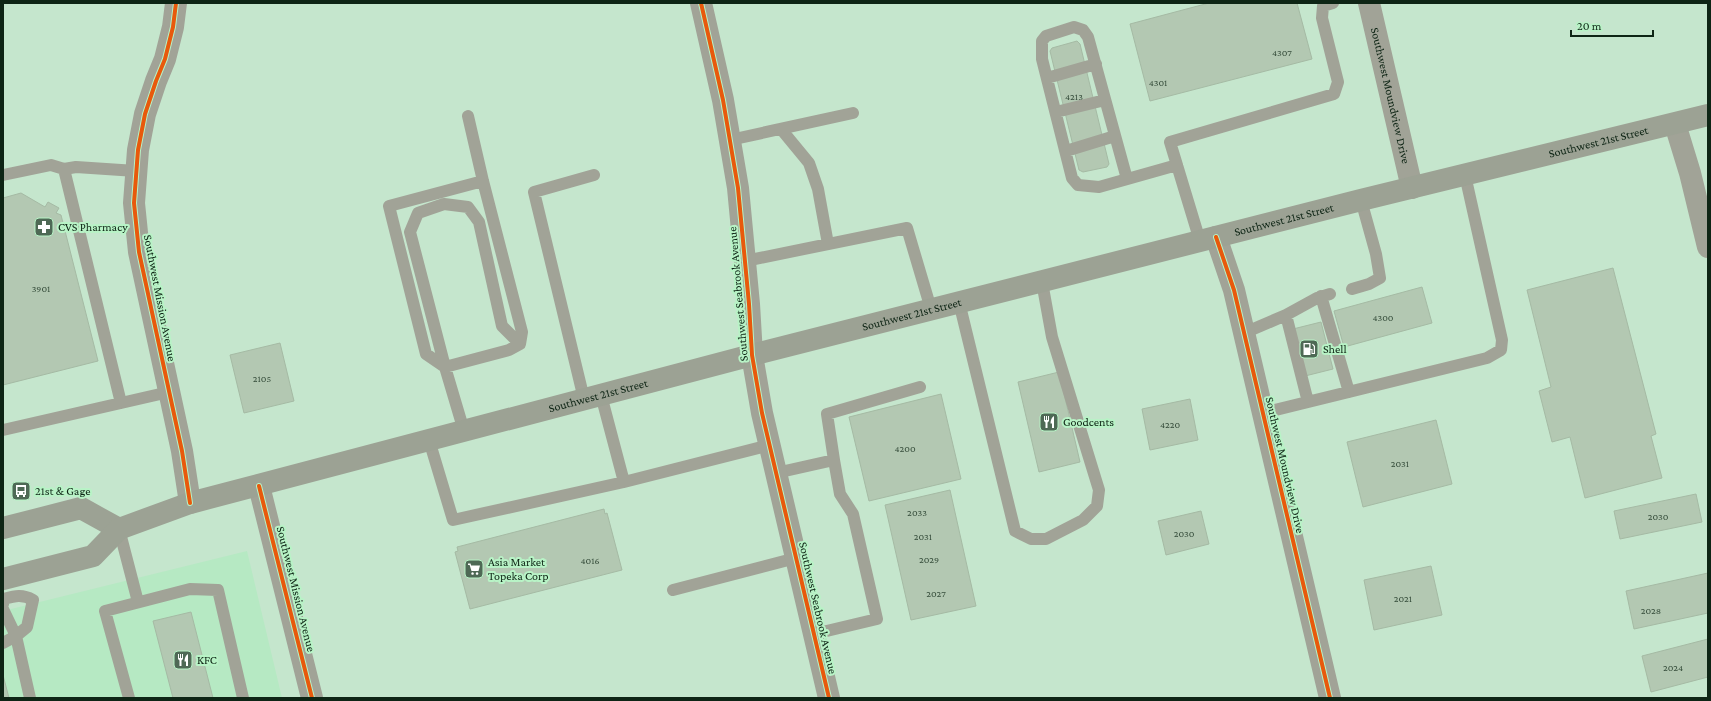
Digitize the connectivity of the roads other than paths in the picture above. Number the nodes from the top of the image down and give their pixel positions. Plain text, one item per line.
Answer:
1 (176, 3) edge
2 (701, 3) edge
3 (1333, 3) edge
4 (1369, 3) edge
5 (1096, 64) junction
6 (1047, 78) junction
7 (1106, 100) junction
8 (1056, 112) junction
9 (852, 113) dead end
10 (1708, 115) edge
11 (468, 116) dead end
12 (1675, 124) junction
13 (781, 129) junction
14 (1115, 136) junction
15 (730, 140) junction
16 (1066, 151) junction
17 (1177, 165) junction
18 (64, 169) junction
19 (136, 171) junction
20 (3, 175) edge
21 (594, 175) dead end
22 (1465, 175) junction
23 (1127, 179) junction
24 (483, 182) junction
25 (1412, 188) junction
26 (1361, 200) junction
27 (1208, 239) junction
28 (1707, 242) edge
29 (828, 244) junction
30 (745, 261) junction
31 (1042, 282) junction
32 (1352, 289) dead end
33 (959, 302) junction
34 (931, 309) junction
35 (1286, 314) junction
36 (1244, 333) junction
37 (520, 344) junction
38 (752, 355) junction
39 (445, 367) junction
40 (920, 387) dead end
41 (169, 392) junction
42 (1349, 392) junction
43 (592, 397) junction
44 (1308, 402) junction
45 (122, 403) junction
46 (1263, 413) junction
47 (3, 430) edge
48 (464, 431) junction
49 (429, 440) junction
50 (770, 445) junction
51 (834, 460) junction
52 (776, 473) junction
53 (624, 482) junction
54 (259, 486) junction
55 (190, 503) junction
56 (3, 528) edge
57 (119, 529) junction
58 (796, 558) junction
59 (10, 584) edge
60 (673, 590) dead end
61 (138, 602) junction
62 (3, 604) edge
63 (3, 609) edge
64 (814, 634) junction
65 (16, 636) junction
66 (3, 643) edge
67 (30, 698) edge
68 (129, 698) edge
69 (243, 698) edge
70 (312, 698) edge
71 (829, 698) edge
72 (1330, 698) edge

1 - 19 street, Southwest Mission Avenue
2 - 15 street, Southwest Seabrook Avenue
3 - 17 lane
4 - 25 street, Southwest Moundview Drive
5 - 6 lane
5 - 6 lane
5 - 7 lane
6 - 8 lane
7 - 8 lane
7 - 14 lane
8 - 16 lane
9 - 13 lane
10 - 12 main road, Southwest 21st Street
11 - 24 lane
12 - 22 main road, Southwest 21st Street
12 - 28 street
13 - 15 lane
13 - 29 lane
14 - 16 lane
14 - 23 lane
15 - 30 street, Southwest Seabrook Avenue
16 - 23 lane
17 - 23 lane
17 - 27 lane
18 - 19 lane
18 - 20 lane
18 - 45 lane
19 - 41 street, Southwest Mission Avenue
21 - 43 lane
22 - 25 main road, Southwest 21st Street
22 - 42 lane
24 - 37 lane
24 - 39 lane
25 - 26 main road, Southwest 21st Street
26 - 27 main road, Southwest 21st Street
26 - 32 lane
27 - 31 main road, Southwest 21st Street
27 - 36 street, Southwest Moundview Drive
29 - 30 lane
29 - 34 lane
30 - 38 street, Southwest Seabrook Avenue
31 - 33 main road, Southwest 21st Street
31 - 33 lane
33 - 34 main road, Southwest 21st Street
34 - 38 main road, Southwest 21st Street
35 - 36 lane
35 - 42 lane
35 - 44 lane
36 - 46 street, Southwest Moundview Drive
37 - 39 lane
37 - 39 lane
38 - 43 main road, Southwest 21st Street
38 - 50 street, Southwest Seabrook Avenue
39 - 48 lane
40 - 51 lane
41 - 45 lane
41 - 55 street, Southwest Mission Avenue
42 - 44 lane
43 - 48 main road, Southwest 21st Street
43 - 53 lane
44 - 46 lane
45 - 47 lane
46 - 72 street, Southwest Moundview Drive
48 - 49 main road, Southwest 21st Street
49 - 53 lane
49 - 54 main road, Southwest 21st Street
50 - 52 street, Southwest Seabrook Avenue
50 - 53 lane
51 - 52 lane
51 - 64 lane
52 - 58 street, Southwest Seabrook Avenue
54 - 55 main road, Southwest 21st Street
54 - 70 street, Southwest Mission Avenue
55 - 57 main road, Southwest 21st Street
56 - 57 main road
57 - 59 main road, Southwest 21st Street
57 - 61 lane
58 - 60 lane
58 - 64 street, Southwest Seabrook Avenue
59 - 62 lane
59 - 65 lane
61 - 68 lane
61 - 69 lane
63 - 65 lane
64 - 71 street, Southwest Seabrook Avenue
65 - 66 lane
65 - 67 lane

